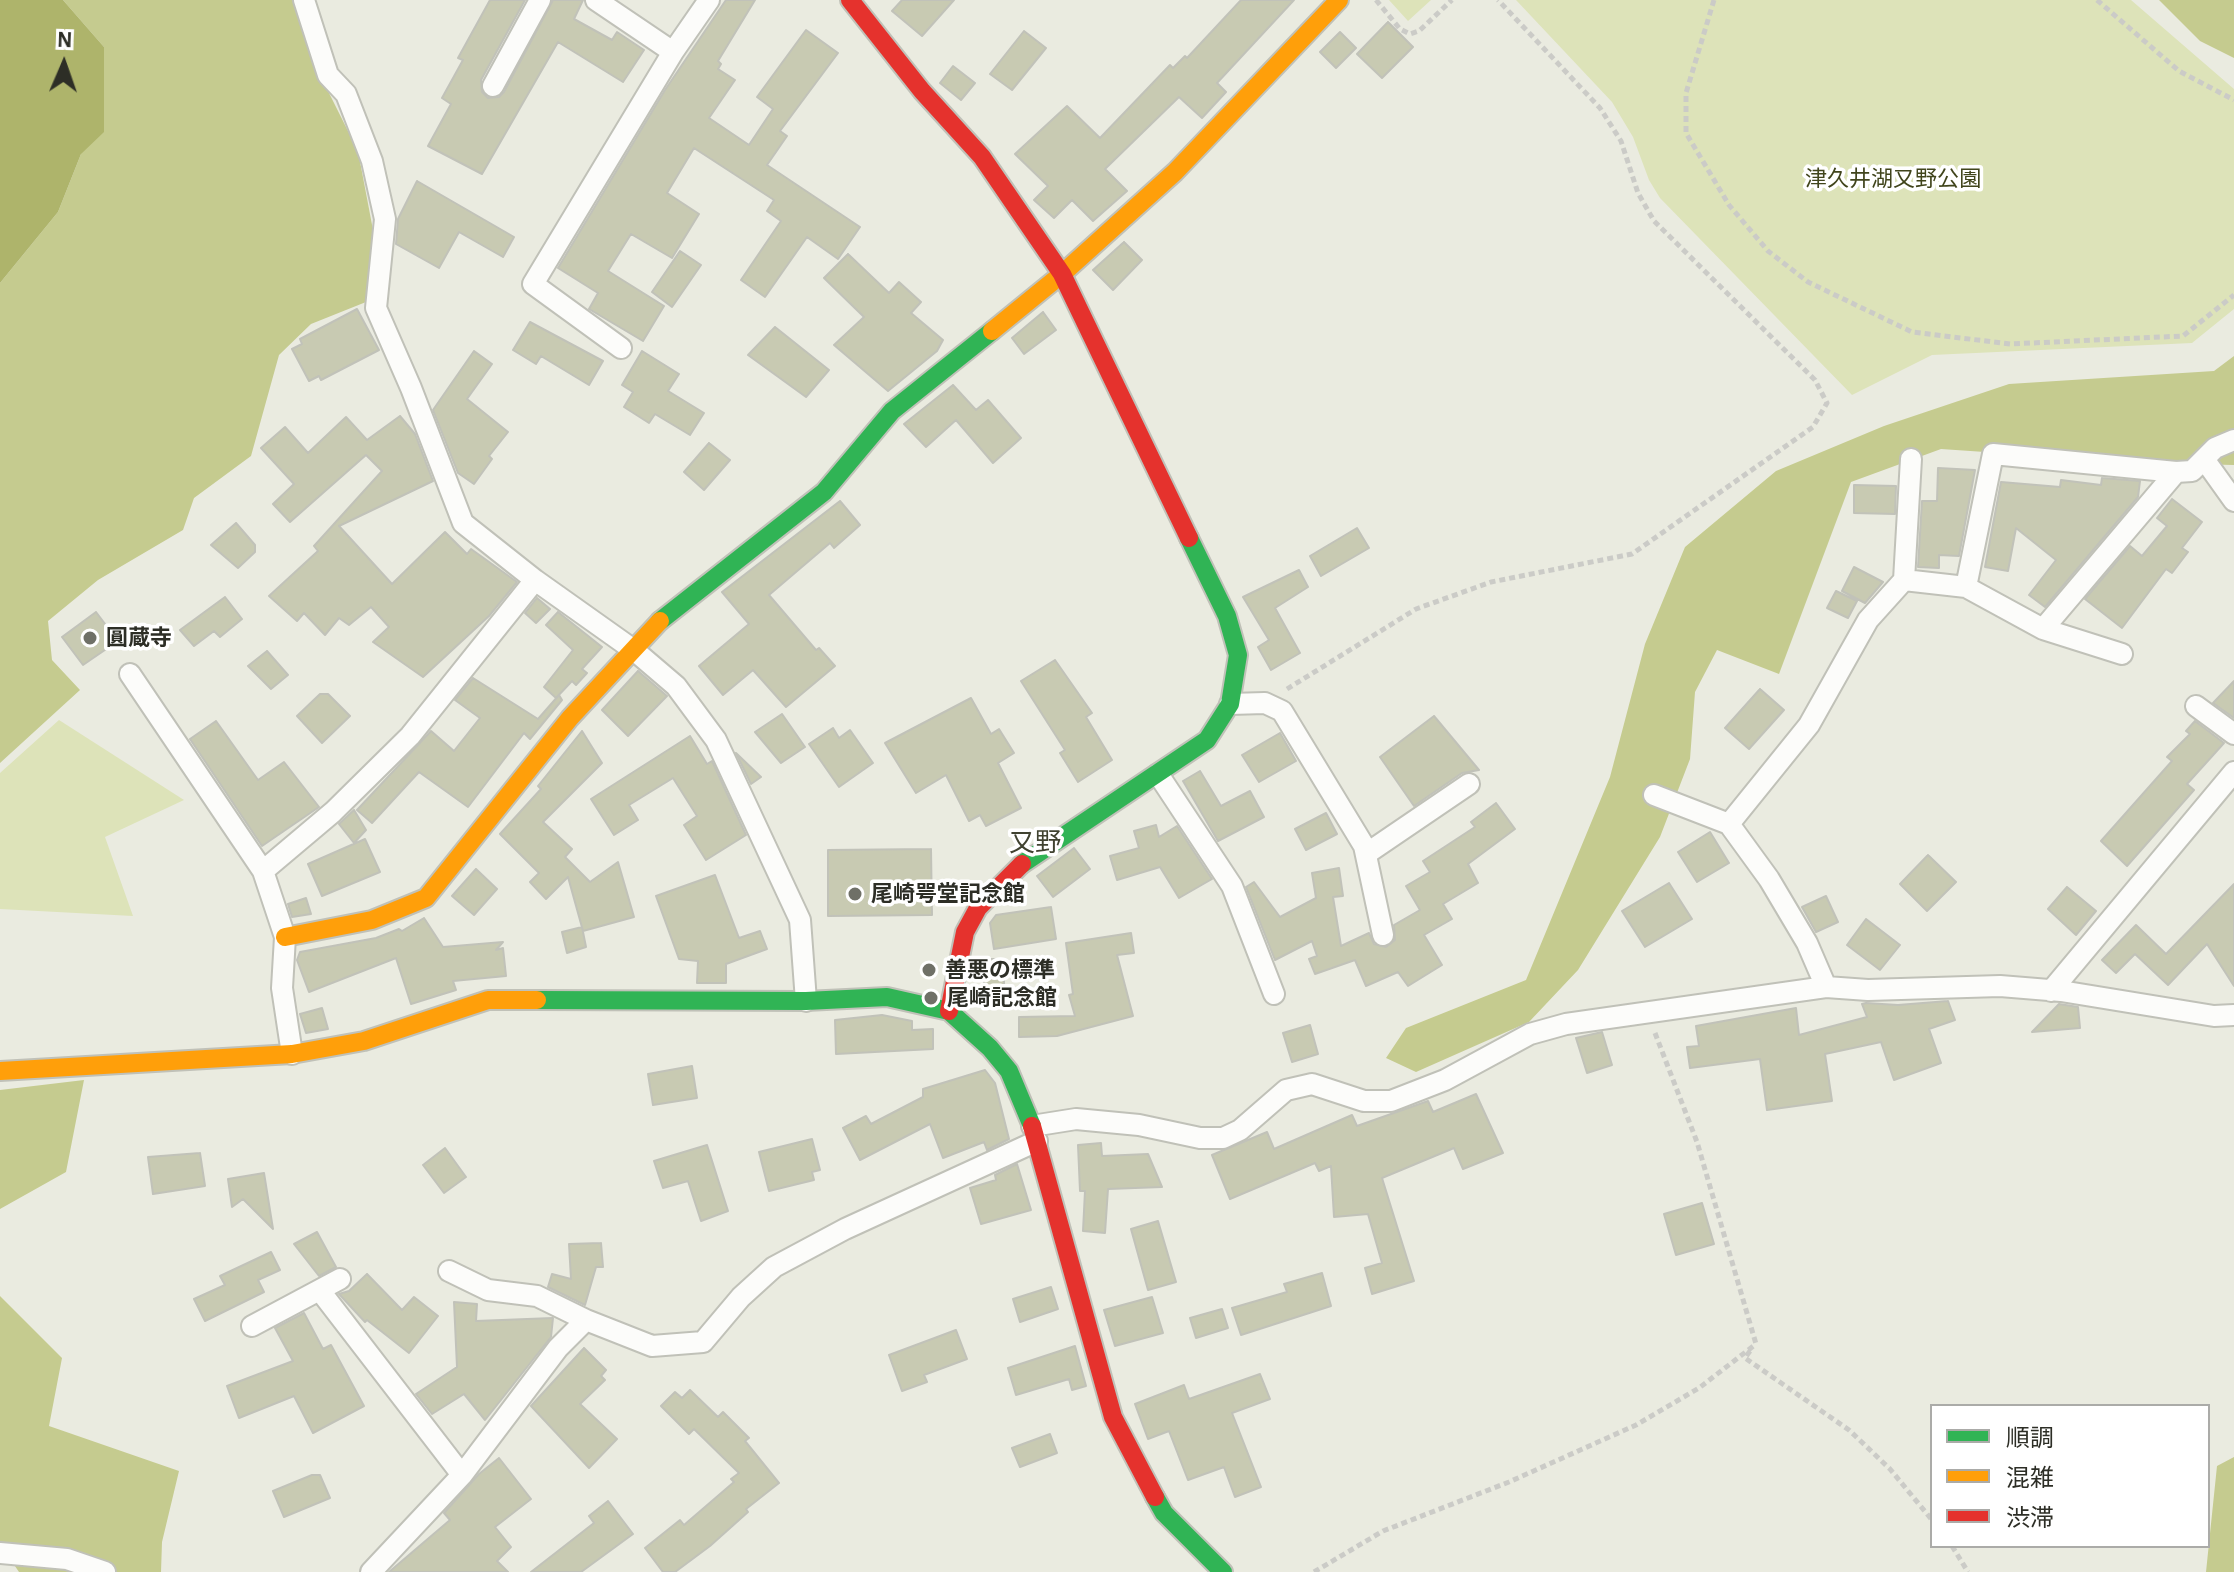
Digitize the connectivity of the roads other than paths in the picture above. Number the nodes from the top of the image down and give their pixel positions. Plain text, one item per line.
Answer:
1 (304, 0) edge
2 (540, 0) edge
3 (596, 0) edge
4 (709, 0) edge
5 (850, 0) edge
6 (1339, 0) edge
7 (673, 52) junction
8 (493, 86) dead end
9 (1062, 274) junction
10 (621, 348) dead end
11 (2234, 440) edge
12 (1911, 459) dead end
13 (2204, 459) junction
14 (2176, 472) junction
15 (2234, 501) edge
16 (535, 580) junction
17 (1904, 580) junction
18 (1966, 587) junction
19 (2043, 629) junction
20 (635, 651) junction
21 (2122, 654) dead end
22 (130, 674) dead end
23 (1230, 704) junction
24 (2196, 706) dead end
25 (2234, 734) edge
26 (2234, 772) edge
27 (1158, 774) junction
28 (1469, 784) dead end
29 (1654, 795) dead end
30 (1729, 824) junction
31 (1366, 854) junction
32 (263, 871) junction
33 (1383, 935) dead end
34 (285, 937) junction
35 (1826, 987) junction
36 (2051, 991) junction
37 (1274, 994) dead end
38 (2234, 997) edge
39 (806, 1001) junction
40 (949, 1011) junction
41 (2224, 1016) edge
42 (292, 1054) junction
43 (0, 1071) edge
44 (1035, 1134) junction
45 (449, 1271) dead end
46 (340, 1279) dead end
47 (321, 1292) junction
48 (586, 1320) junction
49 (252, 1326) dead end
50 (462, 1475) junction
51 (0, 1553) edge
52 (105, 1572) edge
53 (371, 1572) edge
54 (1223, 1572) edge

1 - 16 street
2 - 8 street
3 - 7 street
4 - 7 street
5 - 9 street
6 - 9 street
7 - 10 street
9 - 20 street
9 - 23 street
11 - 13 street
12 - 17 street
13 - 14 street
13 - 15 street
14 - 18 street
14 - 19 street
16 - 20 street
16 - 32 street
17 - 18 street
17 - 30 street
18 - 19 street
19 - 21 street
20 - 34 street
20 - 39 street
22 - 32 street
23 - 27 street
23 - 31 street
24 - 25 street
26 - 36 street
27 - 37 street
27 - 40 street
28 - 31 street
29 - 30 street
30 - 35 street
31 - 33 street
32 - 34 street
34 - 42 street
35 - 36 street
35 - 44 street
36 - 41 street
38 - 41 street
39 - 40 street
39 - 42 street
40 - 44 street
42 - 43 street
44 - 48 street
44 - 54 street
45 - 48 street
46 - 47 street
47 - 49 street
47 - 50 street
48 - 50 street
50 - 53 street
51 - 52 street

